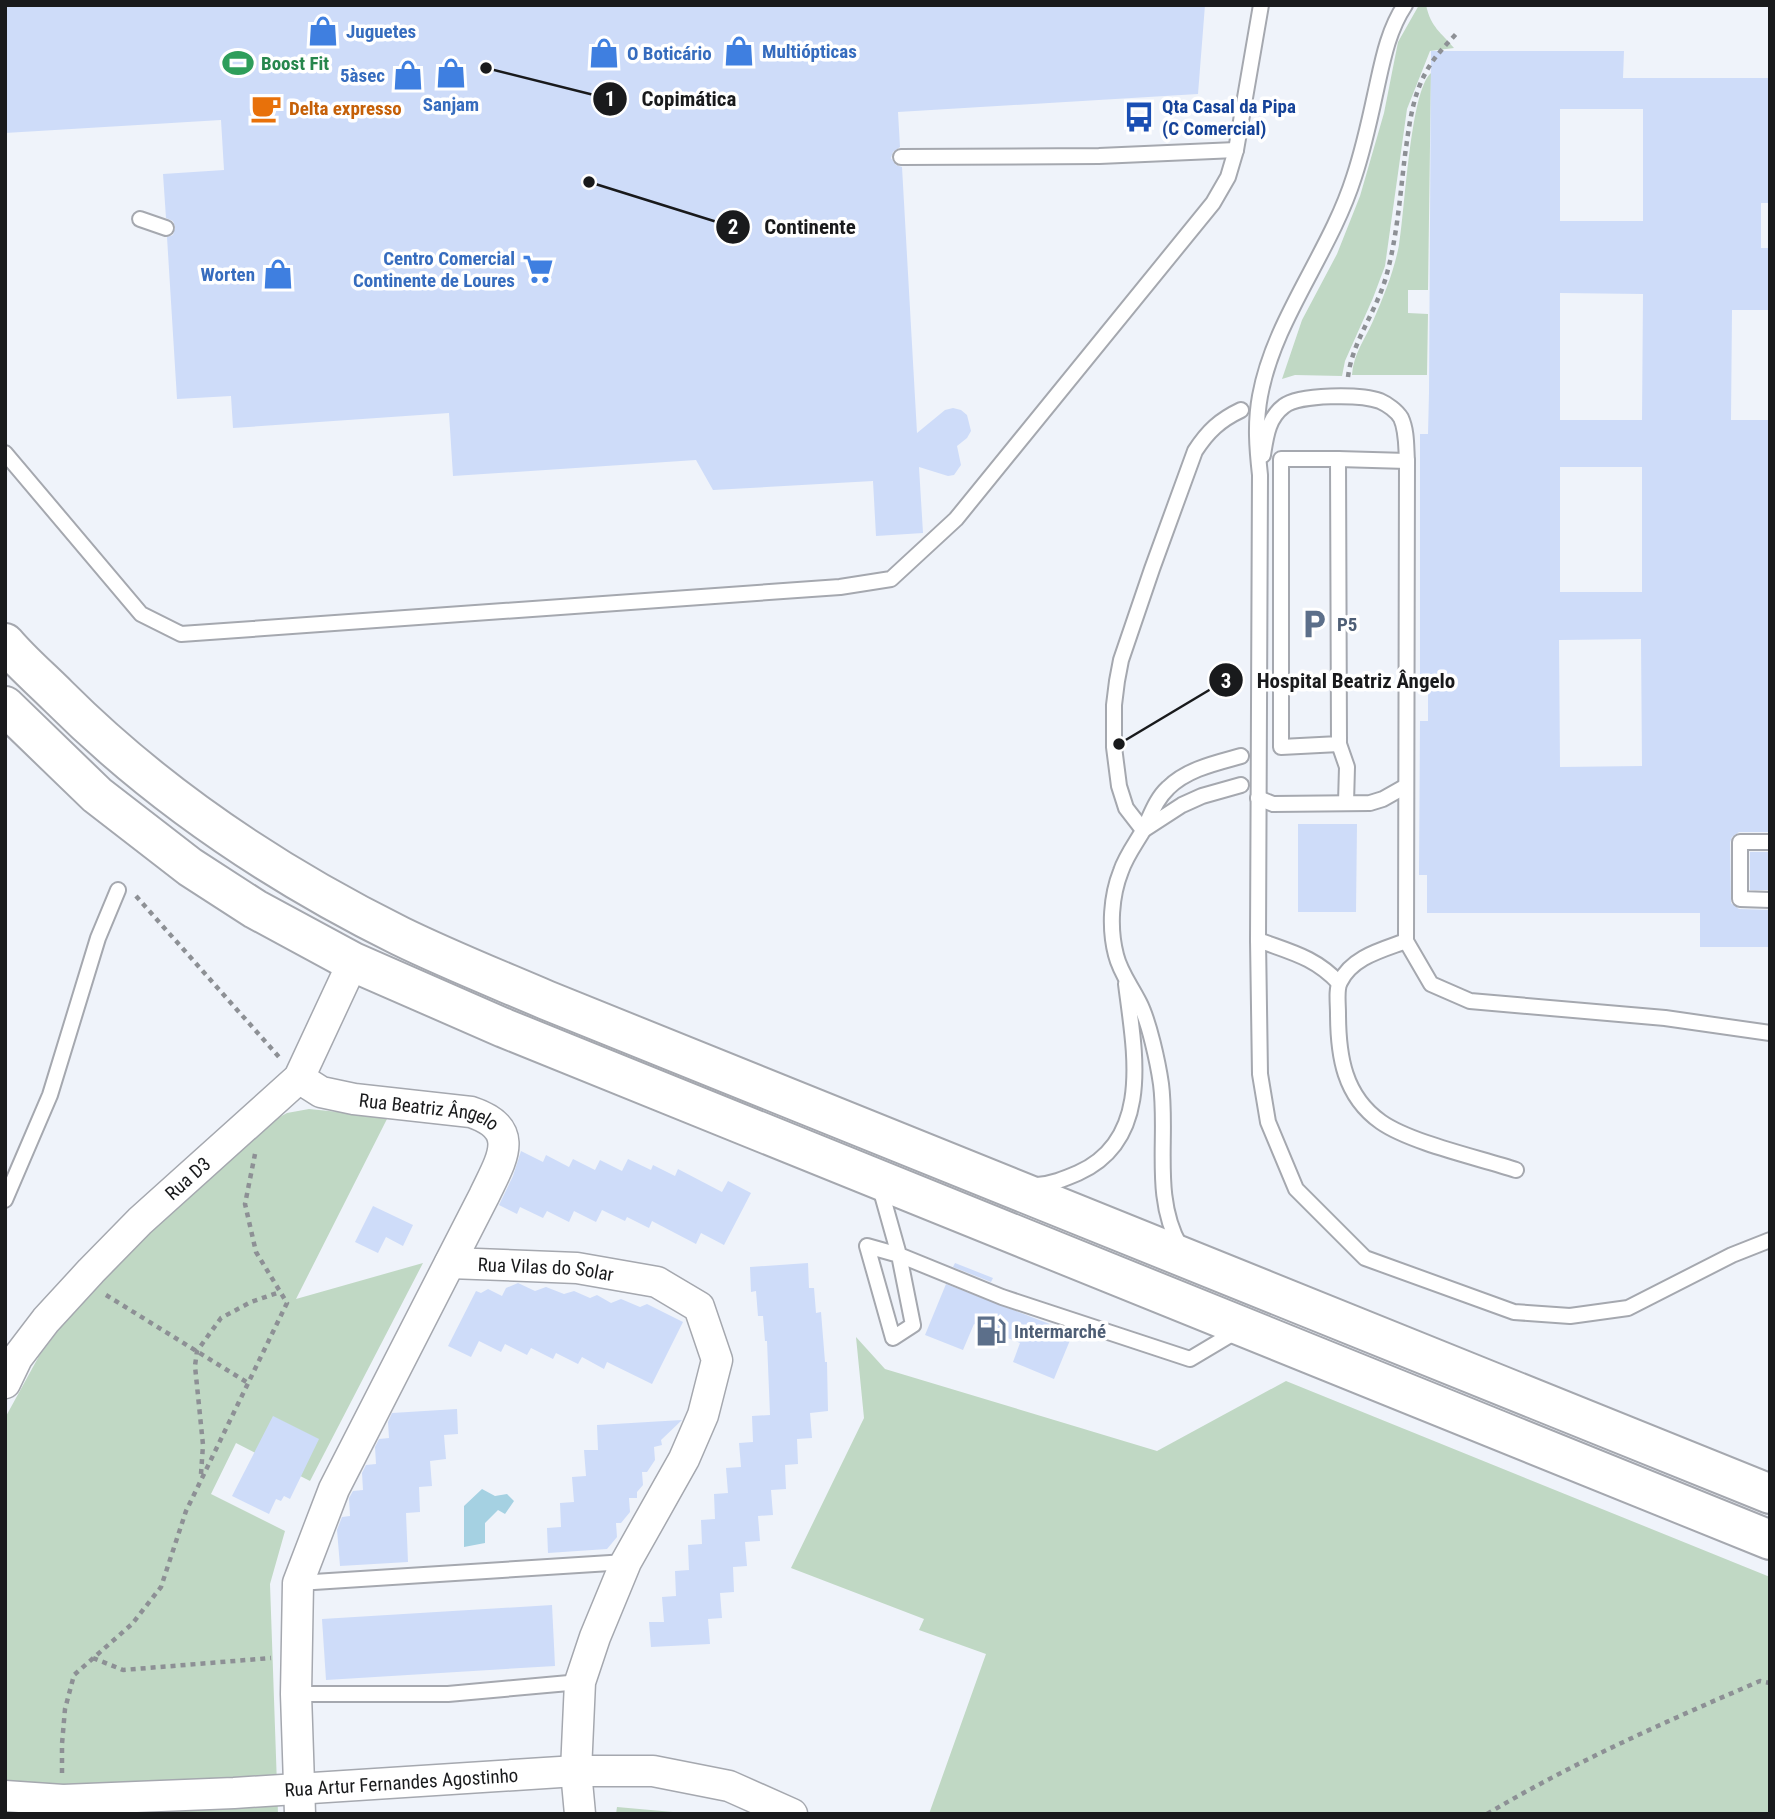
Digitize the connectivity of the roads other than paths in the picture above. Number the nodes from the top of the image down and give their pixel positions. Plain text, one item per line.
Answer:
1 (1261, 5) edge
2 (1405, 5) edge
3 (1236, 150) junction
4 (901, 157) dead end
5 (140, 219) dead end
6 (166, 228) dead end
7 (1241, 410) dead end
8 (5, 453) edge
9 (1338, 460) junction
10 (1407, 461) junction
11 (1260, 475) junction
12 (5, 643) edge
13 (5, 706) edge
14 (1339, 744) junction
15 (1241, 757) dead end
16 (1241, 785) dead end
17 (1406, 786) junction
18 (1258, 798) junction
19 (1346, 803) junction
20 (1143, 830) junction
21 (1770, 842) edge
22 (118, 890) road end
23 (1770, 900) edge
24 (1258, 940) junction
25 (1406, 941) junction
26 (353, 962) junction
27 (1125, 979) junction
28 (1339, 983) junction
29 (1770, 1032) edge
30 (299, 1078) junction
31 (1516, 1170) dead end
32 (877, 1179) junction
33 (1010, 1188) junction
34 (5, 1200) edge
35 (1770, 1240) edge
36 (899, 1255) junction
37 (450, 1263) junction
38 (1199, 1264) junction
39 (1243, 1327) junction
40 (5, 1383) edge
41 (1770, 1494) edge
42 (1770, 1540) edge
43 (626, 1562) junction
44 (298, 1583) junction
45 (580, 1682) junction
46 (296, 1694) junction
47 (576, 1771) junction
48 (5, 1796) edge
49 (299, 1802) edge
50 (580, 1814) edge
51 (792, 1814) edge

1 - 3 lane
2 - 11 lane
3 - 4 lane
3 - 8 lane
5 - 6 lane
7 - 20 lane
9 - 10 lane
9 - 14 lane
9 - 14 lane
10 - 11 lane
10 - 17 lane
11 - 18 lane
12 - 33 main road
13 - 26 main road
14 - 19 lane
15 - 20 lane
16 - 20 lane
17 - 19 lane
17 - 25 lane
18 - 19 lane
18 - 24 lane
20 - 27 lane
21 - 23 lane
22 - 34 lane
24 - 28 lane
24 - 35 lane
25 - 28 lane
25 - 29 lane
26 - 30 street, Rua D3
26 - 32 main road
27 - 33 lane
27 - 38 lane
28 - 31 lane
30 - 37 street, Rua Beatriz Ângelo
30 - 40 street, Rua D3
32 - 36 lane
32 - 39 main road
33 - 38 main road
36 - 36 lane
36 - 39 lane
37 - 43 street, Rua Vilas do Solar
37 - 44 street, Rua Vilas do Solar
38 - 41 main road
39 - 42 main road
43 - 44 lane
43 - 45 street, Rua Vilas do Solar
44 - 46 street, Rua Vilas do Solar
45 - 46 lane
45 - 47 street, Rua Vilas do Solar
46 - 49 street, Rua Vilas do Solar
47 - 49 street, Rua Artur Fernandes Agostinho
47 - 50 street, Rua Vilas do Solar
47 - 51 street, Rua Artur Fernandes Agostinho
48 - 49 street, Rua Artur Fernandes Agostinho

